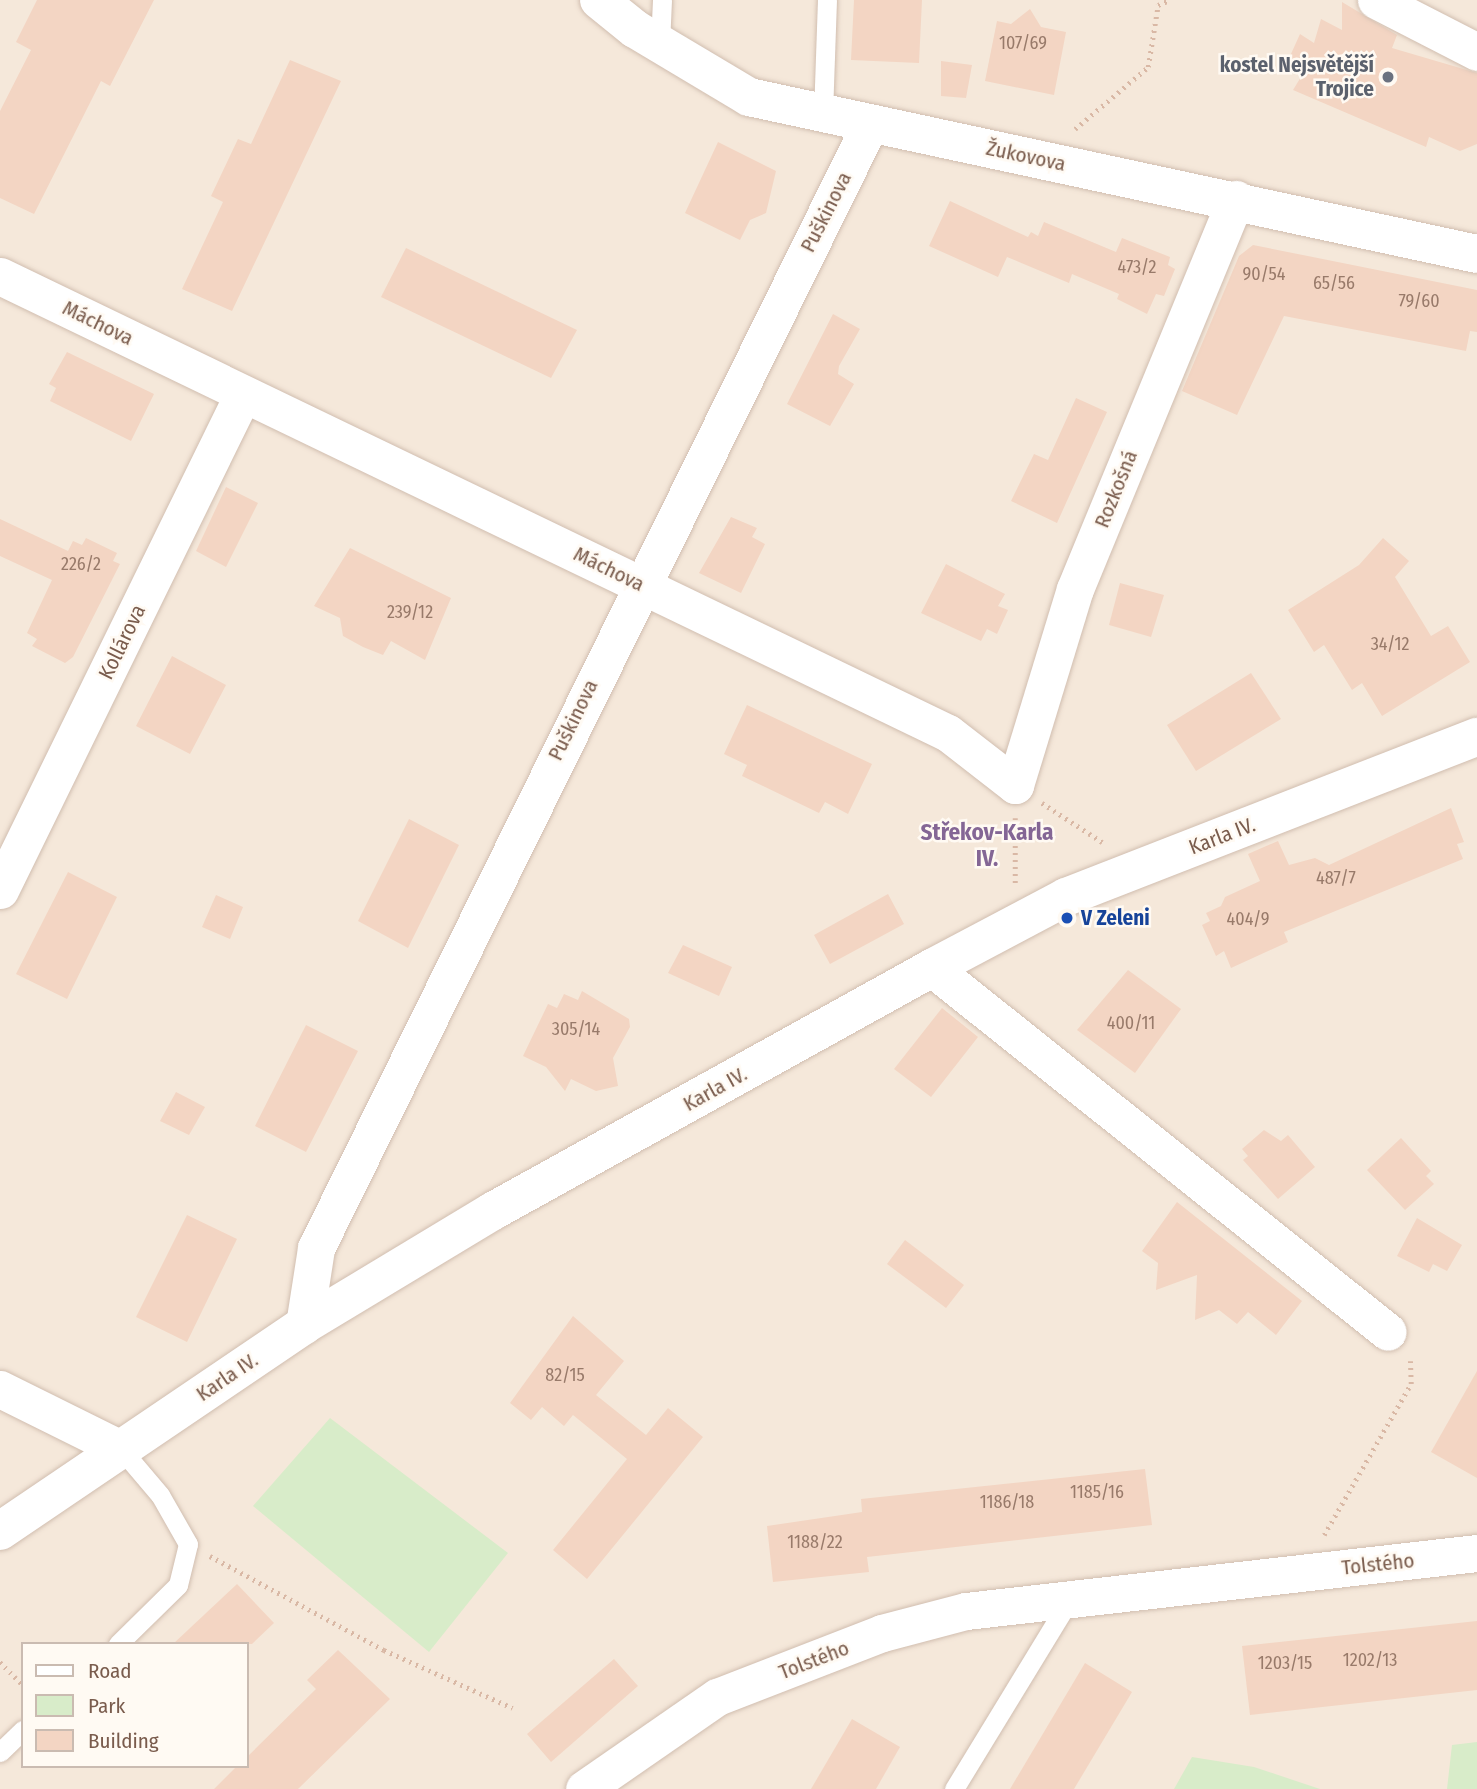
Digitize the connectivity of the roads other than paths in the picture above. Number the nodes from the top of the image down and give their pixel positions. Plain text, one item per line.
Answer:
1 (599, 0) edge
2 (662, 0) edge
3 (827, 0) edge
4 (1376, 0) edge
5 (660, 44) junction
6 (1477, 52) edge
7 (824, 114) junction
8 (870, 124) junction
9 (1236, 199) junction
10 (1477, 254) edge
11 (0, 276) edge
12 (243, 394) junction
13 (639, 583) junction
14 (1477, 737) edge
15 (1015, 785) joint
16 (0, 891) edge
17 (932, 968) junction
18 (304, 1325) junction
19 (1388, 1332) road end
20 (0, 1389) edge
21 (121, 1449) junction
22 (0, 1531) edge
23 (1477, 1553) edge
24 (1071, 1598) junction
25 (120, 1642) edge
26 (21, 1732) edge
27 (0, 1752) edge
28 (584, 1789) edge
29 (954, 1789) edge

1 - 5 street, Žukovova
2 - 5 lane
3 - 7 lane
4 - 6 street
5 - 7 street, Žukovova
7 - 8 street, Žukovova
8 - 9 street, Žukovova
8 - 13 street, Puškinova
9 - 10 street, Žukovova
9 - 15 street, Rozkošná
11 - 12 street, Máchova
12 - 13 street, Máchova
12 - 16 street, Kollárova
13 - 15 street, Máchova
13 - 18 street, Puškinova
14 - 17 street, Karla IV.
17 - 18 street, Karla IV.
17 - 19 street
18 - 21 street, Karla IV.
20 - 21 street
21 - 22 street, Karla IV.
21 - 25 lane
23 - 24 street, Tolstého
24 - 28 street, Tolstého
24 - 29 lane
26 - 27 lane

